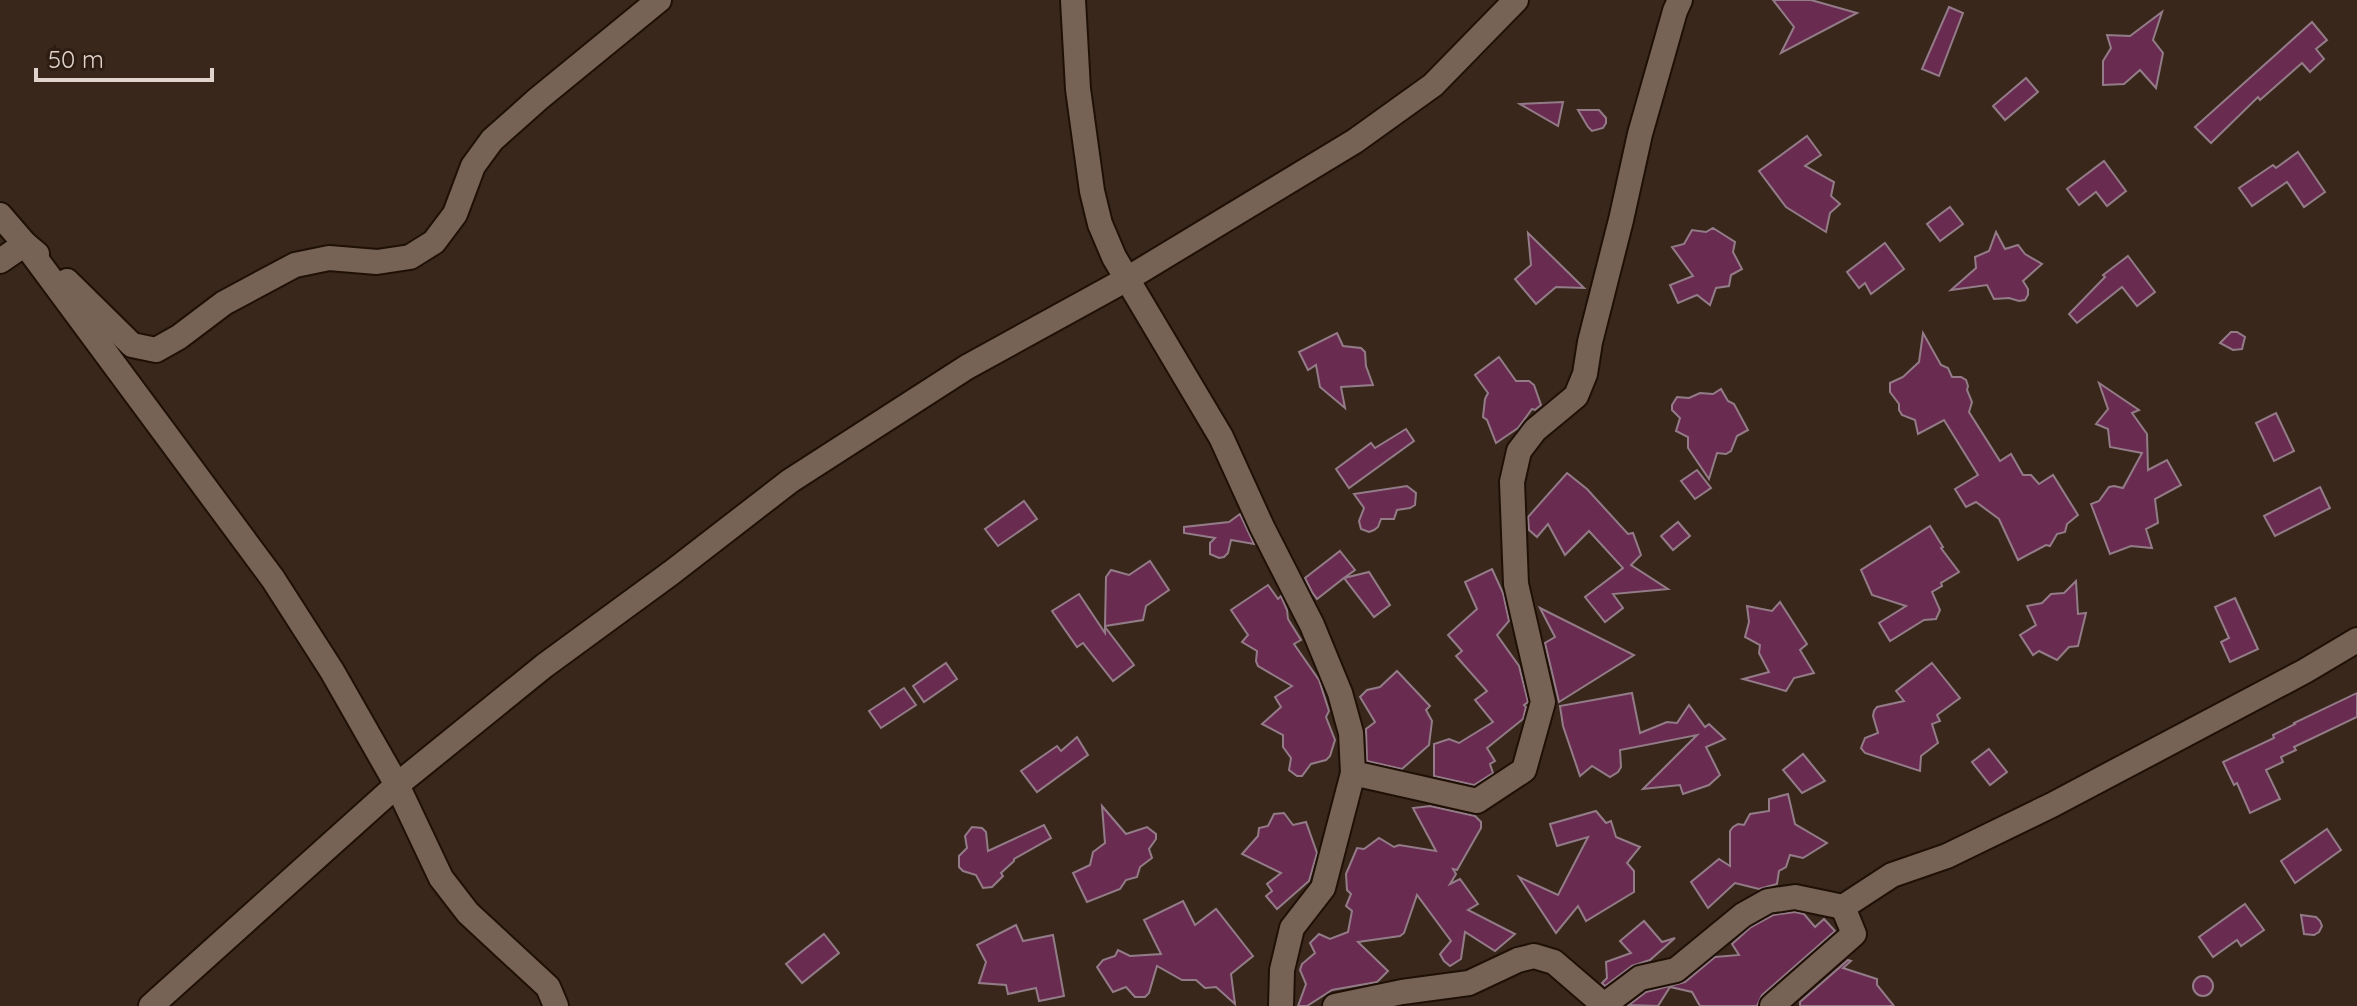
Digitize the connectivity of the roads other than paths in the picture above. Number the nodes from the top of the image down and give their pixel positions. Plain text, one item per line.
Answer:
1 (659, 0) edge
2 (1073, 0) edge
3 (1516, 0) edge
4 (1680, 0) edge
5 (0, 215) edge
6 (25, 244) junction
7 (0, 261) edge
8 (1127, 279) junction
9 (2357, 640) edge
10 (1353, 773) junction
11 (397, 785) junction
12 (1843, 907) junction
13 (151, 1006) edge
14 (556, 1006) edge
15 (1281, 1006) edge
16 (1335, 1006) edge
17 (1772, 1006) edge

1 - 6 street
2 - 8 street
3 - 8 street
4 - 10 street
5 - 6 street
6 - 7 street
6 - 11 street
8 - 10 street
8 - 11 street
9 - 12 street
10 - 15 street
11 - 13 street
11 - 14 street
12 - 16 street
12 - 17 street

